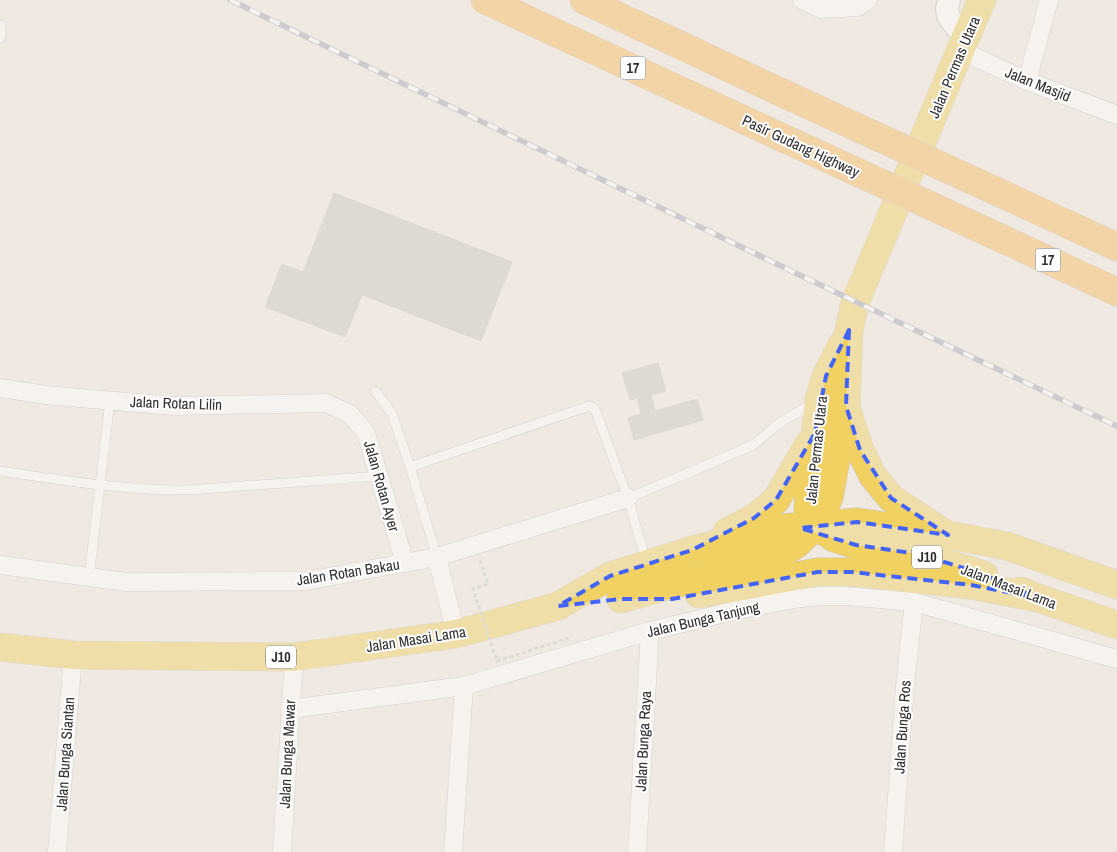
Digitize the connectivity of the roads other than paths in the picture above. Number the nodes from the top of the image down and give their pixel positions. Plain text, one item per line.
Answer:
1 (485, 0) edge
2 (584, 0) edge
3 (802, 0) edge
4 (949, 0) edge
5 (982, 0) edge
6 (1049, 0) edge
7 (863, 4) edge
8 (0, 25) edge
9 (0, 39) edge
10 (962, 45) junction
11 (1027, 81) junction
12 (1117, 115) edge
13 (1117, 247) edge
14 (1117, 292) edge
15 (849, 330) junction
16 (0, 388) edge
17 (376, 392) dead end
18 (819, 400) junction
19 (110, 401) junction
20 (846, 406) junction
21 (350, 414) joint
22 (815, 434) junction
23 (410, 467) junction
24 (0, 472) edge
25 (379, 476) junction
26 (100, 485) junction
27 (628, 498) junction
28 (815, 525) junction
29 (948, 535) junction
30 (692, 550) junction
31 (437, 557) junction
32 (405, 563) junction
33 (646, 564) junction
34 (0, 565) edge
35 (88, 576) junction
36 (1117, 585) edge
37 (1038, 598) junction
38 (621, 599) junction
39 (914, 602) junction
40 (558, 606) junction
41 (1117, 625) edge
42 (650, 631) junction
43 (456, 634) junction
44 (0, 647) edge
45 (73, 655) junction
46 (294, 657) junction
47 (1117, 659) edge
48 (464, 686) junction
49 (290, 709) junction
50 (57, 852) edge
51 (282, 852) edge
52 (453, 852) edge
53 (637, 852) edge
54 (893, 852) edge

1 - 14 highway, Pasir Gudang Highway / 17, bridge
2 - 13 highway, bridge
3 - 7 street
4 - 10 street
5 - 10 main road, Jalan Permas Utara
6 - 11 street
8 - 9 lane
10 - 11 street, Jalan Masjid
10 - 15 main road, Jalan Permas Utara
11 - 12 street, Jalan Masjid
15 - 18 main road, Jalan Permas Utara
15 - 20 main road, Jalan Permas Utara
16 - 19 street, Jalan Rotan Lilin
17 - 23 lane
18 - 22 main road, Jalan Permas Utara
18 - 27 lane
19 - 21 street, Jalan Rotan Lilin
19 - 26 lane
20 - 28 main road, Jalan Permas Utara
20 - 29 main road
21 - 25 street, Jalan Rotan Ayer
22 - 28 main road, Jalan Permas Utara
22 - 30 main road
23 - 27 lane
23 - 31 lane
24 - 26 lane
25 - 26 lane
25 - 32 street, Jalan Rotan Ayer
26 - 35 lane
27 - 31 street, Jalan Rotan Bakau
27 - 33 lane
28 - 29 main road, Jalan Masai Lama / J10
28 - 30 main road, Jalan Masai Lama / J10
28 - 37 main road, Jalan Masai Lama / J10
28 - 38 main road
29 - 36 main road, Jalan Masai Lama / J10
30 - 33 main road, Jalan Masai Lama / J10
31 - 32 street, Jalan Rotan Bakau
31 - 43 street
32 - 35 street, Jalan Rotan Bakau
33 - 40 main road, Jalan Masai Lama / J10
34 - 35 street, Jalan Rotan Bakau
37 - 38 main road
37 - 41 main road, Jalan Masai Lama / J10
38 - 40 main road
39 - 42 street, Jalan Bunga Tanjung
39 - 47 street, Jalan Bunga Tanjung
39 - 54 street, Jalan Bunga Ros
40 - 43 main road, Jalan Masai Lama / J10
42 - 48 street, Jalan Bunga Tanjung
42 - 53 street, Jalan Bunga Raya
43 - 46 main road, Jalan Masai Lama / J10
44 - 45 main road, Jalan Masai Lama / J10
45 - 46 main road, Jalan Masai Lama / J10
45 - 50 street, Jalan Bunga Siantan
46 - 49 street, Jalan Bunga Mawar
48 - 49 street, Jalan Bunga Tanjung
48 - 52 street
49 - 51 street, Jalan Bunga Mawar

